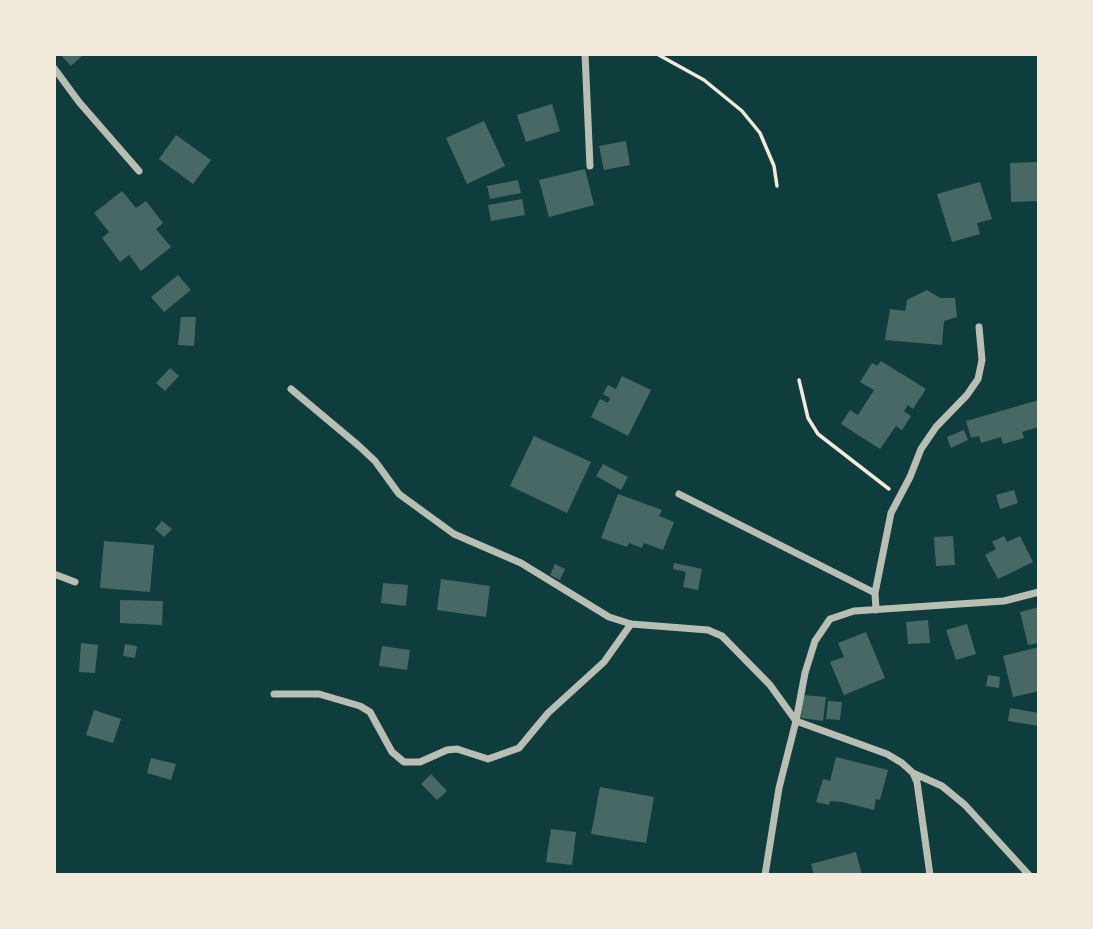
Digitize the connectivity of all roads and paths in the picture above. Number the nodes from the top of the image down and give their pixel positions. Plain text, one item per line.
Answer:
1 (585, 54) edge
2 (657, 54) edge
3 (54, 68) edge
4 (590, 166) dead end
5 (139, 171) dead end
6 (776, 186) dead end
7 (979, 327) dead end
8 (799, 380) dead end
9 (291, 389) dead end
10 (679, 494) dead end
11 (899, 496) junction
12 (54, 574) edge
13 (75, 582) dead end
14 (1039, 592) edge
15 (875, 593) junction
16 (876, 610) junction
17 (631, 624) junction
18 (274, 694) dead end
19 (796, 721) junction
20 (913, 773) junction
21 (765, 875) edge
22 (930, 875) edge
23 (1029, 875) edge

1 - 4 street
2 - 6 path
3 - 5 street
7 - 11 street
8 - 11 path
9 - 17 street
10 - 15 street
11 - 15 street
12 - 13 street
14 - 16 street
15 - 16 street
16 - 19 street
17 - 18 street
17 - 19 street
19 - 20 street
19 - 21 street
20 - 22 street
20 - 23 street

